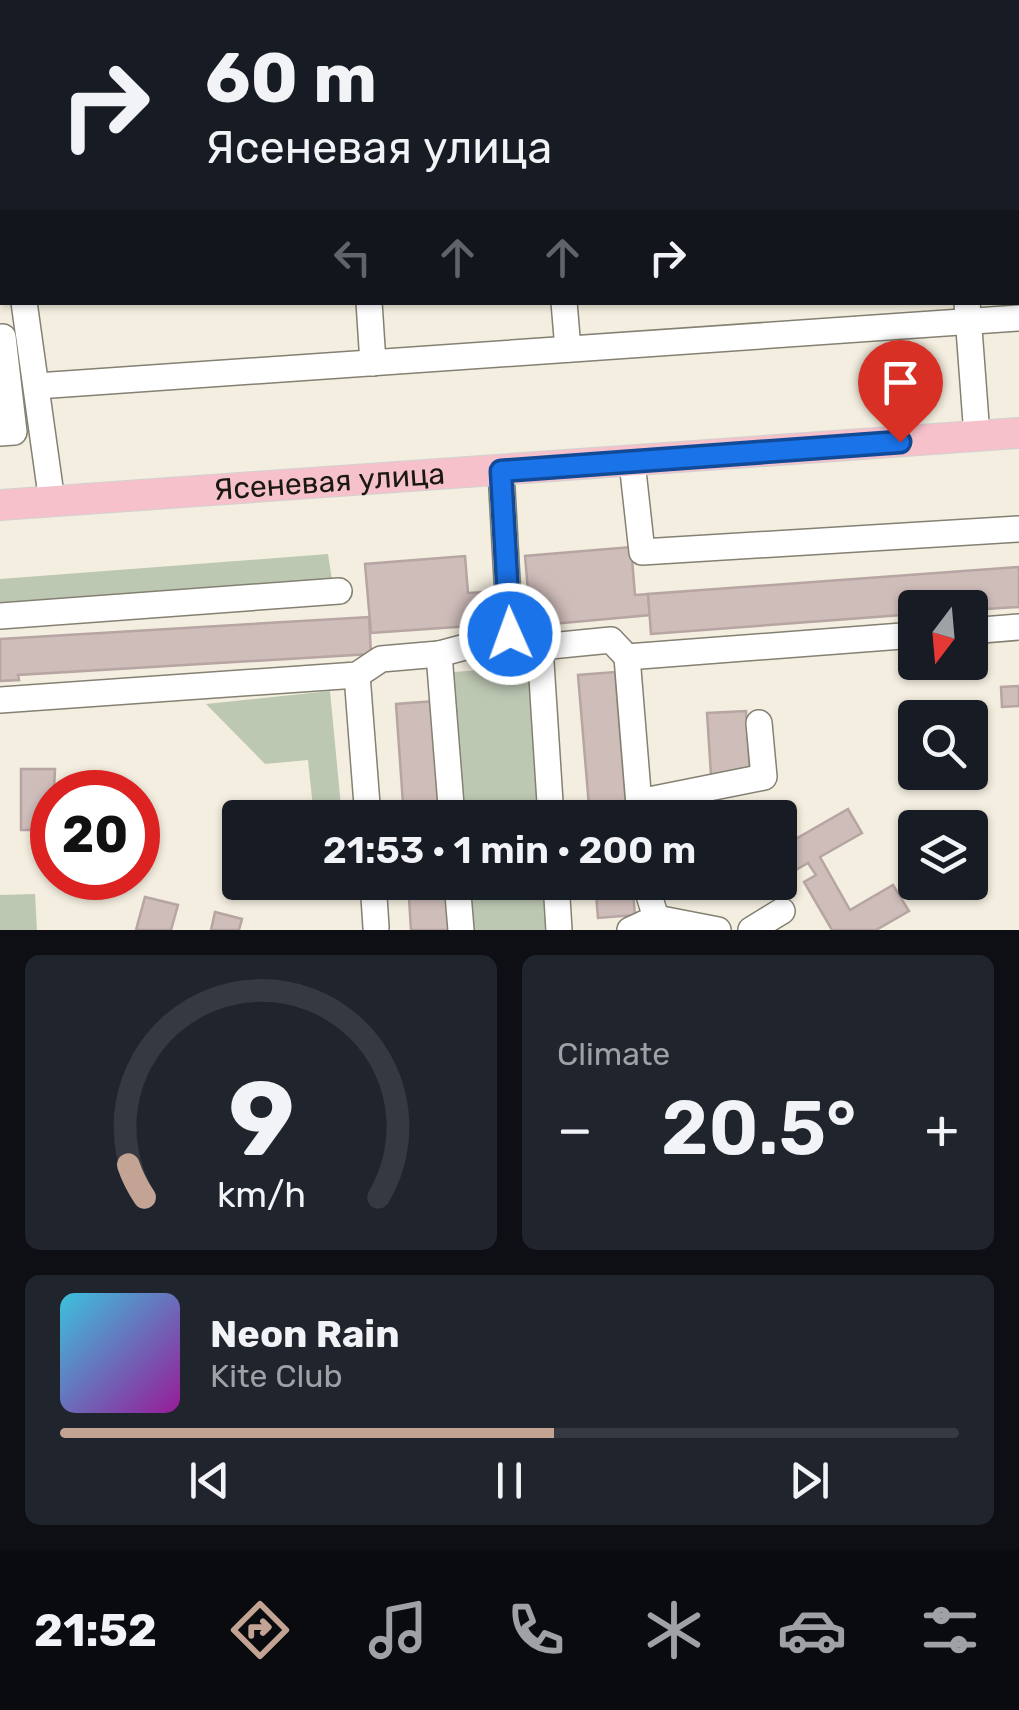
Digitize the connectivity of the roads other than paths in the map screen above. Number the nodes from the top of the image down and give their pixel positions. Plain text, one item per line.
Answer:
1 (24, 305) edge
2 (369, 305) edge
3 (564, 305) edge
4 (968, 312) edge
5 (1019, 318) edge
6 (3, 337) dead end
7 (568, 349) junction
8 (374, 363) junction
9 (37, 386) junction
10 (0, 432) edge
11 (1019, 433) edge
12 (977, 436) junction
13 (632, 462) junction
14 (501, 471) junction
15 (52, 502) junction
16 (0, 505) edge
17 (1019, 529) edge
18 (338, 591) dead end
19 (0, 616) edge
20 (1019, 627) edge
21 (988, 630) edge
22 (510, 634) junction
23 (898, 636) edge
24 (540, 647) junction
25 (439, 654) junction
26 (628, 657) junction
27 (357, 675) junction
28 (0, 700) edge
29 (759, 723) dead end
30 (367, 800) edge
31 (451, 800) edge
32 (551, 800) edge
33 (638, 800) edge
34 (677, 800) edge
35 (374, 900) edge
36 (458, 900) edge
37 (558, 900) edge
38 (782, 911) dead end
39 (656, 924) edge
40 (376, 927) dead end
41 (461, 930) edge
42 (560, 930) edge
43 (630, 930) edge
44 (718, 930) edge
45 (751, 930) edge

1 - 9 lane
2 - 8 lane
3 - 7 lane
4 - 5 lane
4 - 7 lane
4 - 12 lane
6 - 10 lane
7 - 8 lane
8 - 9 lane
9 - 15 lane
11 - 12 main road, Ясеневая улица
12 - 13 main road, Ясеневая улица
13 - 14 main road, Ясеневая улица
13 - 17 lane
14 - 15 main road, Ясеневая улица
14 - 22 lane
15 - 16 main road, Ясеневая улица
18 - 19 lane
20 - 21 lane
22 - 24 lane
22 - 25 lane
23 - 26 lane
24 - 26 lane
24 - 32 lane
25 - 27 lane
25 - 31 lane
26 - 33 lane
27 - 28 lane
27 - 30 lane
29 - 34 lane
35 - 40 lane
36 - 41 lane
37 - 42 lane
38 - 45 lane
39 - 43 lane
39 - 44 lane

